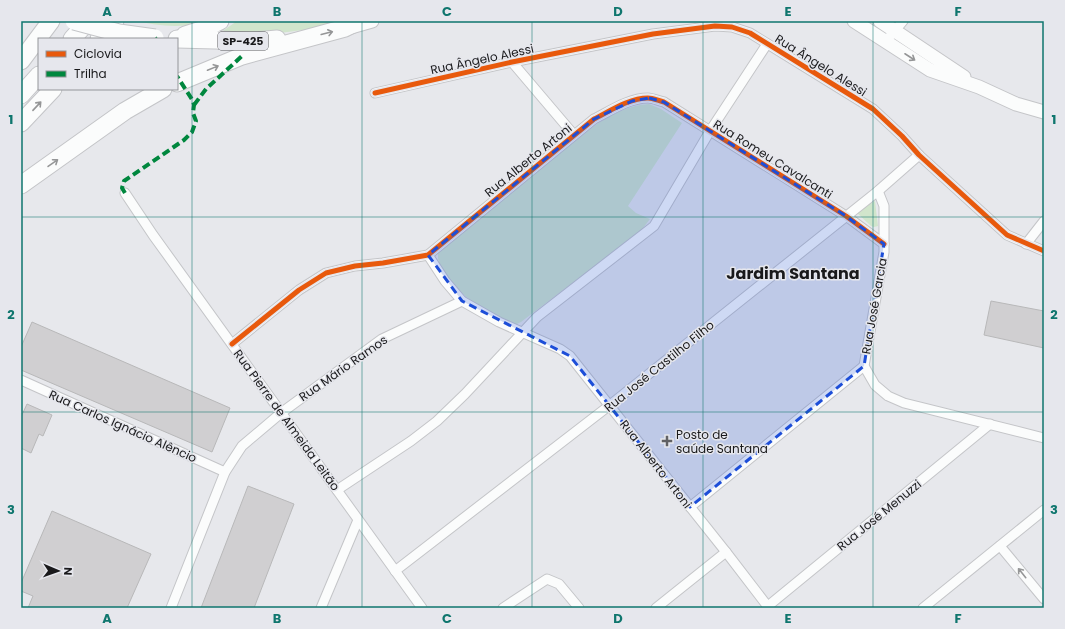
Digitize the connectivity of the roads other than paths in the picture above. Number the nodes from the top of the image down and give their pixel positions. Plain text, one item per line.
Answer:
1 (51, 21) edge
2 (74, 21) edge
3 (88, 21) edge
4 (115, 21) edge
5 (220, 21) edge
6 (372, 21) edge
7 (854, 21) edge
8 (880, 21) edge
9 (352, 25) edge
10 (899, 26) edge
11 (309, 37) junction
12 (38, 38) edge
13 (38, 38) edge
14 (73, 38) edge
15 (100, 38) edge
16 (155, 38) edge
17 (176, 38) edge
18 (178, 39) edge
19 (886, 42) junction
20 (767, 44) junction
21 (21, 61) edge
22 (512, 62) junction
23 (38, 76) edge
24 (178, 83) edge
25 (979, 87) junction
26 (52, 90) edge
27 (161, 90) edge
28 (375, 93) dead end
29 (21, 95) edge
30 (649, 98) joint
31 (1044, 112) edge
32 (21, 123) edge
33 (710, 131) junction
34 (574, 135) junction
35 (919, 155) junction
36 (21, 185) edge
37 (878, 191) junction
38 (125, 193) dead end
39 (846, 216) junction
40 (1044, 221) edge
41 (884, 244) junction
42 (1026, 244) junction
43 (1044, 251) edge
44 (428, 254) junction
45 (462, 301) junction
46 (522, 332) junction
47 (232, 344) junction
48 (864, 366) junction
49 (21, 380) edge
50 (610, 405) junction
51 (281, 413) junction
52 (990, 424) junction
53 (1044, 438) edge
54 (225, 472) junction
55 (337, 490) junction
56 (690, 507) junction
57 (1044, 510) edge
58 (358, 520) junction
59 (1000, 546) junction
60 (726, 552) junction
61 (395, 571) junction
62 (1044, 599) edge
63 (768, 607) edge
64 (171, 608) edge
65 (321, 608) edge
66 (422, 608) edge
67 (503, 608) edge
68 (579, 608) edge
69 (656, 608) edge
70 (922, 608) edge

1 - 12 highway
2 - 16 highway, SP-425, bridge
3 - 14 highway
4 - 15 highway
5 - 17 highway
6 - 9 street
7 - 19 street
8 - 10 street
11 -> 9 highway, SP-425
10 - 19 street
10 - 25 street
11 - 18 highway, SP-425
24 -> 11 highway
13 - 21 highway
19 -> 25 street
20 - 22 street, Rua Ângelo Alessi
20 - 33 street
20 - 35 street, Rua Ângelo Alessi
22 - 28 street, Rua Ângelo Alessi
22 - 34 street
23 - 29 highway
25 - 31 street
32 -> 26 highway
36 -> 27 highway
30 - 33 street, Rua Romeu Cavalcanti
30 - 34 street, Rua Alberto Artoni
33 - 39 street, Rua Romeu Cavalcanti
33 - 46 street
34 - 44 street, Rua Alberto Artoni
35 - 37 street, Rua José Castilho Filho
35 - 42 street, Rua Ângelo Alessi
37 - 39 street, Rua José Castilho Filho
37 - 41 street, Rua José Garcia
38 - 47 street, Rua Pierre de Almeida Leitão
39 - 41 street, Rua Romeu Cavalcanti
39 - 50 street, Rua José Castilho Filho
40 - 42 street
41 - 48 street, Rua José Garcia
42 - 43 street, Rua Ângelo Alessi
44 - 45 street, Rua Alberto Artoni
44 - 47 street
45 - 46 street, Rua Alberto Artoni
45 - 51 street, Rua Mário Ramos
46 - 50 street, Rua Alberto Artoni
46 - 55 street
47 - 51 street, Rua Pierre de Almeida Leitão
48 - 52 street, Rua José Garcia
48 - 56 street
49 - 54 street, Rua Carlos Ignácio Alêncio
50 - 56 street, Rua Alberto Artoni
50 - 61 street, Rua José Castilho Filho
51 - 54 street, Rua Mário Ramos
51 - 55 street, Rua Pierre de Almeida Leitão
52 - 53 street, Rua José Garcia
52 - 63 street, Rua José Menuzzi
54 - 64 street, Rua Mário Ramos
55 - 58 street, Rua Pierre de Almeida Leitão
56 - 60 street, Rua Alberto Artoni
57 - 59 street
58 - 61 street, Rua Pierre de Almeida Leitão
58 - 65 street
62 -> 59 street
59 - 70 street
60 - 63 street, Rua Alberto Artoni
60 - 69 street
61 - 66 street, Rua Pierre de Almeida Leitão
67 - 68 street

